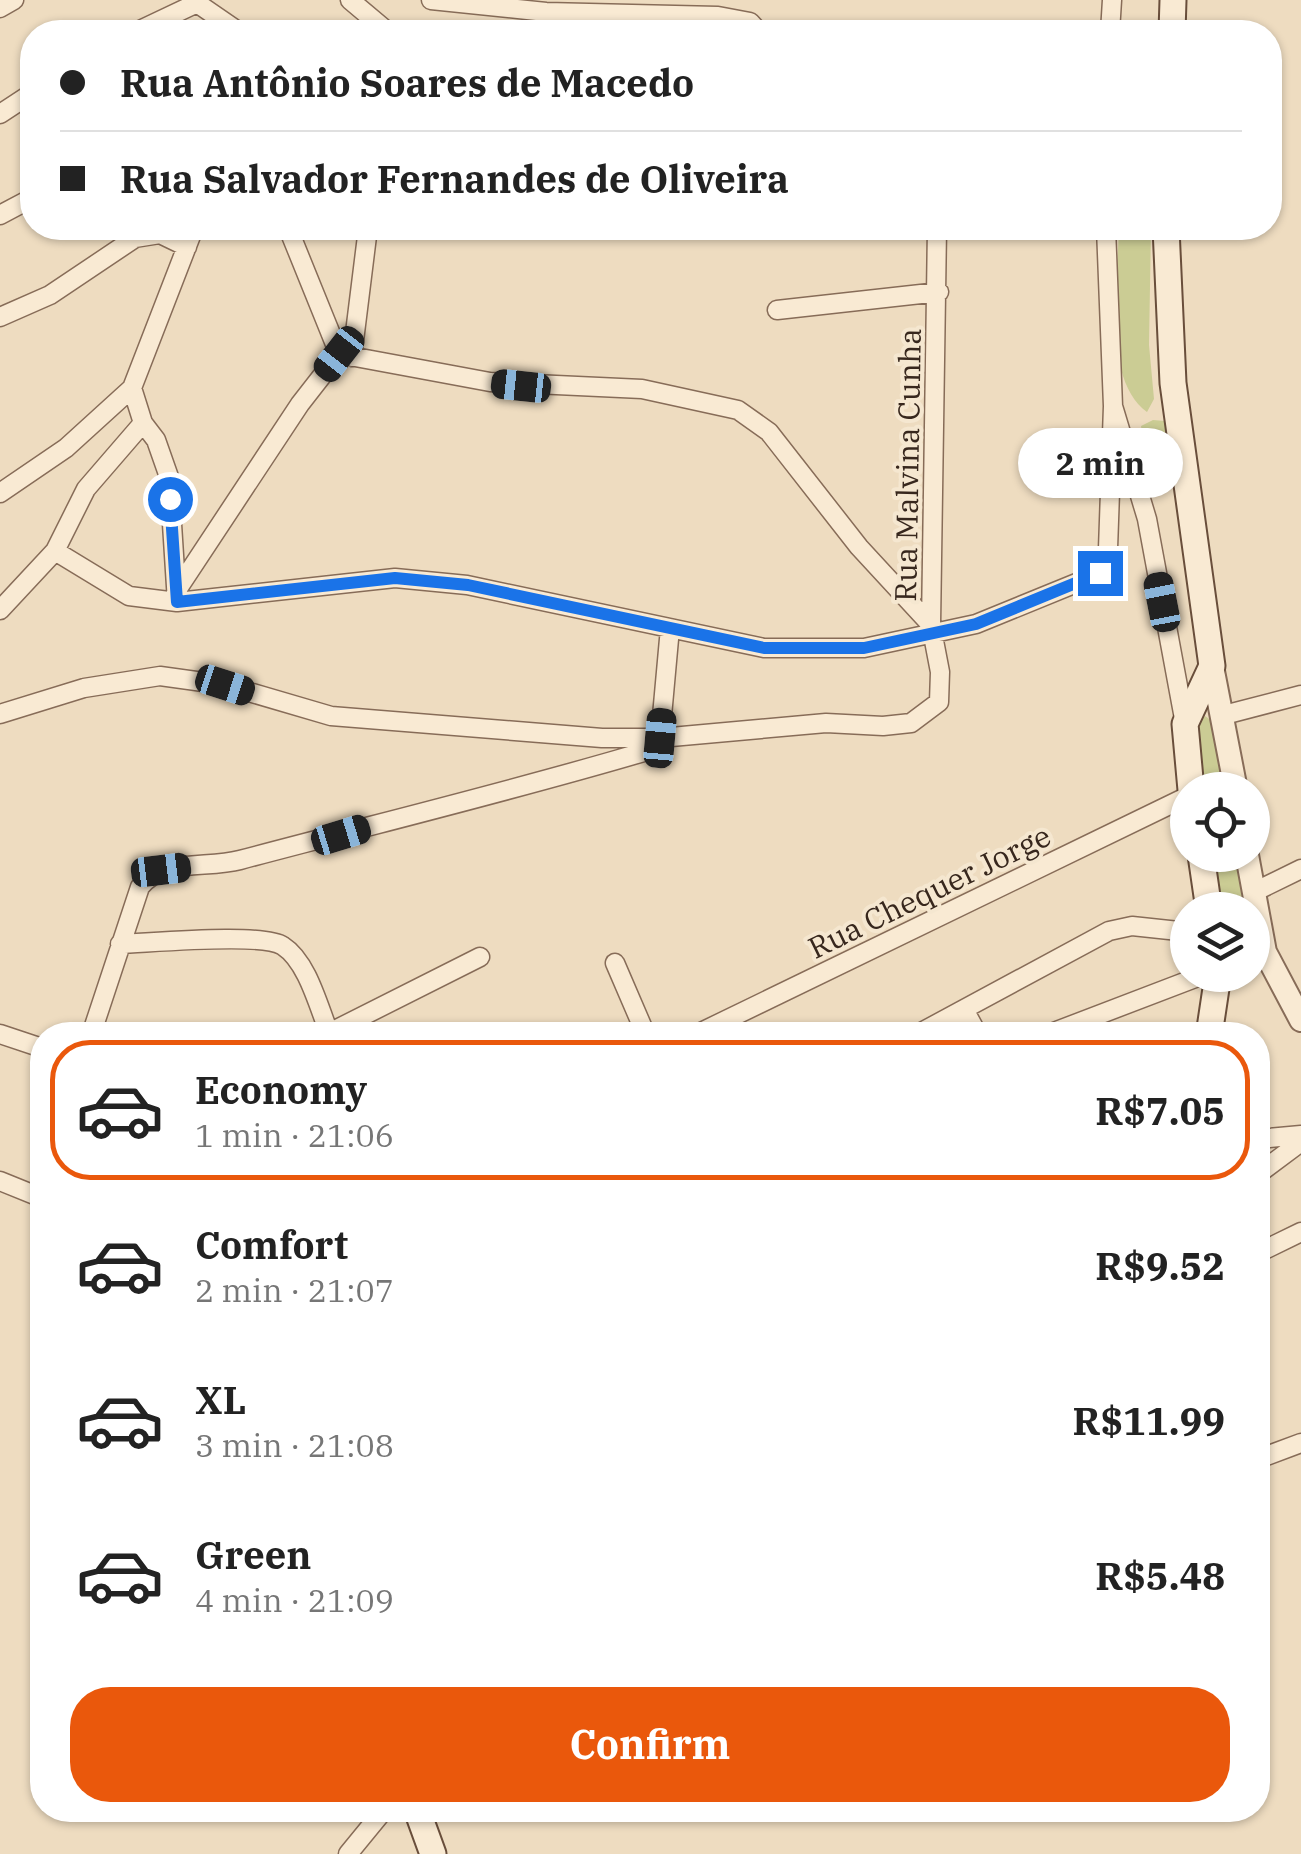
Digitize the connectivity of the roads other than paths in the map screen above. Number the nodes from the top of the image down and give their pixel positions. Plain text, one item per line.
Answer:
1 (14, 0) edge
2 (350, 0) edge
3 (431, 0) edge
4 (0, 8) edge
5 (162, 20) edge
6 (221, 20) edge
7 (374, 20) edge
8 (739, 20) edge
9 (131, 240) edge
10 (172, 240) edge
11 (190, 240) edge
12 (293, 240) edge
13 (366, 240) edge
14 (938, 240) edge
15 (1107, 240) edge
16 (1167, 240) edge
17 (187, 247) junction
18 (938, 292) junction
19 (776, 310) dead end
20 (0, 317) edge
21 (345, 356) junction
22 (132, 388) junction
23 (1114, 406) junction
24 (144, 423) junction
25 (0, 492) edge
26 (55, 551) junction
27 (178, 595) junction
28 (0, 610) edge
29 (670, 628) junction
30 (933, 630) junction
31 (1212, 666) junction
32 (1301, 695) edge
33 (0, 714) edge
34 (1224, 715) junction
35 (1184, 724) junction
36 (660, 738) junction
37 (1187, 772) edge
38 (1233, 772) edge
39 (1170, 802) edge
40 (1301, 870) edge
41 (1250, 872) edge
42 (1254, 892) joint
43 (1170, 930) edge
44 (120, 944) junction
45 (480, 958) dead end
46 (1270, 961) edge
47 (615, 963) dead end
48 (1170, 988) edge
49 (1215, 992) edge
50 (965, 1011) junction
51 (1301, 1020) edge
52 (96, 1022) edge
53 (323, 1022) edge
54 (352, 1022) edge
55 (640, 1022) edge
56 (722, 1022) edge
57 (943, 1022) edge
58 (971, 1022) edge
59 (1080, 1022) edge
60 (1211, 1022) edge
61 (0, 1034) edge
62 (30, 1044) edge
63 (1270, 1139) edge
64 (1301, 1139) edge
65 (1270, 1164) edge
66 (0, 1181) edge
67 (30, 1193) edge
68 (1301, 1232) edge
69 (1270, 1246) edge
70 (1301, 1443) edge
71 (1270, 1455) edge
72 (374, 1822) edge
73 (422, 1822) edge
74 (348, 1854) edge
75 (433, 1854) edge

1 - 4 street
2 - 7 street
3 - 8 street
5 - 6 street
9 - 20 street
10 - 17 street
11 - 17 street
12 - 21 street
13 - 21 street
14 - 18 street, Rua Malvina Cunha
15 - 23 street
16 - 31 main road
17 - 22 street
18 - 19 street
18 - 30 street, Rua Malvina Cunha
21 - 27 street
21 - 30 street
22 - 24 street
22 - 25 street
23 - 30 street
23 - 35 street
24 - 26 street
24 - 27 street
26 - 27 street
26 - 28 street
27 - 29 street
29 - 30 street
29 - 36 street
30 - 36 street, Rua Malvina Cunha
31 - 34 street
31 - 35 main road
32 - 34 street
33 - 36 street
34 - 38 street
35 - 37 main road
36 - 44 street
39 - 56 street, Rua Chequer Jorge
40 - 42 street
41 - 42 street
43 - 50 street
44 - 52 street
44 - 53 street
45 - 54 street
46 - 51 street
47 - 55 street
48 - 59 street
49 - 60 main road
50 - 57 street
50 - 58 street
61 - 62 street
63 - 64 street
64 - 65 street
66 - 67 street
68 - 69 street
70 - 71 street
72 - 74 street
73 - 75 main road

